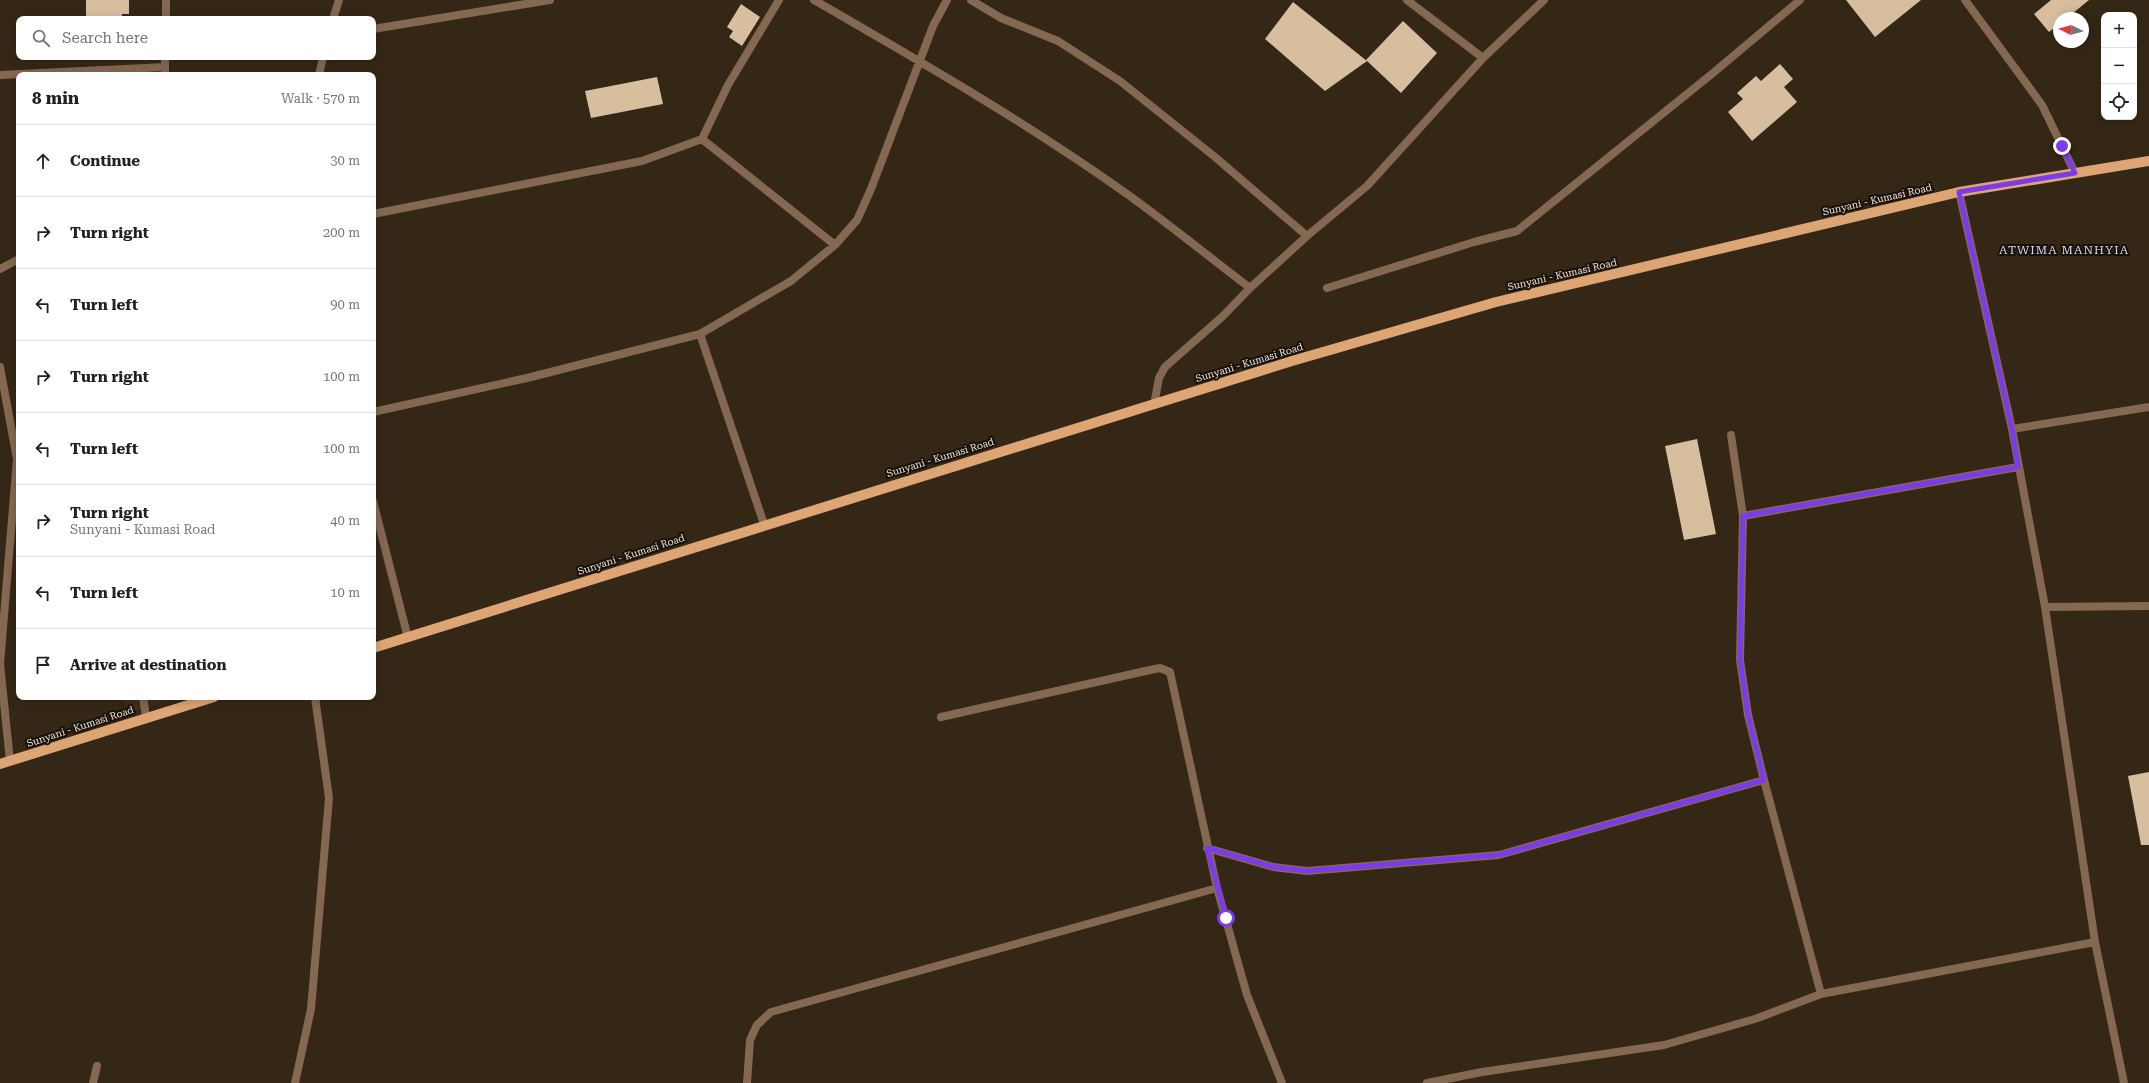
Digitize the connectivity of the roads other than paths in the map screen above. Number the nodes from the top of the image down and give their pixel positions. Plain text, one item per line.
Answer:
1 (166, 0) edge
2 (339, 0) edge
3 (550, 0) edge
4 (779, 0) edge
5 (814, 0) edge
6 (947, 0) edge
7 (970, 0) edge
8 (1407, 0) edge
9 (1544, 0) edge
10 (1800, 0) edge
11 (1965, 0) edge
12 (166, 16) edge
13 (334, 16) edge
14 (376, 29) edge
15 (1483, 58) junction
16 (165, 60) edge
17 (322, 60) edge
18 (920, 61) junction
19 (165, 71) edge
20 (124, 72) edge
21 (320, 72) edge
22 (0, 75) edge
23 (16, 75) edge
24 (702, 139) junction
25 (2149, 161) edge
26 (2075, 173) junction
27 (1959, 192) junction
28 (376, 213) edge
29 (1307, 236) junction
30 (835, 245) junction
31 (16, 261) edge
32 (0, 269) edge
33 (1250, 288) junction
34 (1327, 288) dead end
35 (700, 334) junction
36 (0, 367) edge
37 (1154, 405) junction
38 (2149, 407) edge
39 (376, 411) edge
40 (2012, 429) junction
41 (1731, 435) dead end
42 (16, 454) edge
43 (2018, 467) junction
44 (376, 513) edge
45 (1743, 516) junction
46 (16, 519) edge
47 (764, 524) junction
48 (2149, 606) edge
49 (2045, 608) junction
50 (408, 638) junction
51 (376, 647) edge
52 (0, 664) edge
53 (144, 700) edge
54 (204, 700) edge
55 (315, 700) edge
56 (146, 717) junction
57 (941, 717) dead end
58 (10, 761) junction
59 (0, 764) edge
60 (1764, 780) junction
61 (1207, 848) junction
62 (1217, 888) junction
63 (2095, 942) junction
64 (1821, 994) junction
65 (97, 1066) dead end
66 (92, 1083) edge
67 (295, 1083) edge
68 (747, 1083) edge
69 (1282, 1083) edge
70 (1427, 1083) edge
71 (2124, 1083) edge

1 - 12 street
2 - 13 street
3 - 14 street
4 - 24 street
5 - 18 street
6 - 18 street
7 - 29 street
8 - 15 street
9 - 15 street
10 - 34 street
11 - 26 street
15 - 29 street
16 - 19 street
17 - 21 street
18 - 30 street
18 - 33 street
19 - 20 street
22 - 23 street
24 - 28 street
24 - 30 street
25 - 26 main road, Sunyani - Kumasi Road
26 - 27 main road, Sunyani - Kumasi Road
27 - 37 main road, Sunyani - Kumasi Road
27 - 40 street
29 - 33 street
30 - 35 street
31 - 32 street
33 - 37 street
35 - 39 street
35 - 47 street
36 - 42 street
37 - 47 main road, Sunyani - Kumasi Road
38 - 40 street
40 - 43 street
41 - 45 street
43 - 45 street
43 - 49 street
44 - 50 street
45 - 60 street
46 - 52 street
47 - 50 main road, Sunyani - Kumasi Road
48 - 49 street
49 - 63 street
50 - 51 main road, Sunyani - Kumasi Road
52 - 58 street
53 - 56 street
54 - 56 main road, Sunyani - Kumasi Road
55 - 67 street
56 - 58 main road, Sunyani - Kumasi Road
57 - 61 street
58 - 59 main road, Sunyani - Kumasi Road
60 - 61 street
60 - 64 street
61 - 62 street
62 - 68 street
62 - 69 street
63 - 64 street
63 - 71 street
64 - 70 street
65 - 66 street

